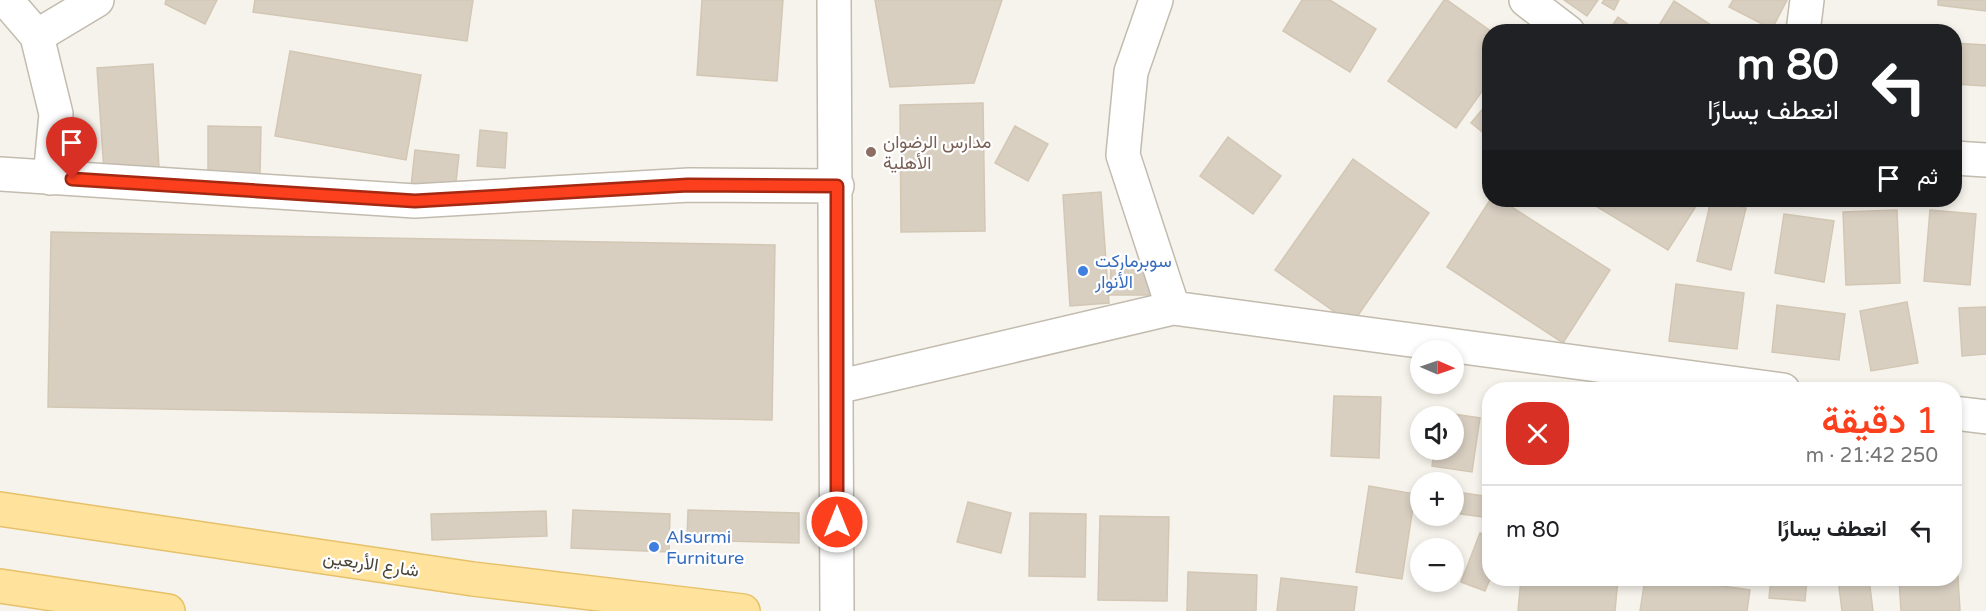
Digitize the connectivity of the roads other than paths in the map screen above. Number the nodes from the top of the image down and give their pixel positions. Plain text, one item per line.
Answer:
1 (6, 0) edge
2 (97, 0) edge
3 (834, 0) edge
4 (1156, 0) edge
5 (1526, 0) edge
6 (1807, 0) edge
7 (1558, 24) edge
8 (1804, 24) edge
9 (37, 36) junction
10 (1962, 158) edge
11 (1986, 160) edge
12 (0, 174) edge
13 (50, 178) junction
14 (837, 186) junction
15 (1173, 308) junction
16 (1723, 382) edge
17 (837, 387) junction
18 (1962, 414) edge
19 (1986, 417) edge
20 (0, 509) edge
21 (0, 586) edge
22 (168, 611) edge
23 (743, 611) edge
24 (837, 611) edge

1 - 9 street
2 - 9 street
3 - 14 street
4 - 15 street
5 - 7 street
6 - 8 street
9 - 13 street
10 - 11 street
12 - 13 street
13 - 14 street
14 - 17 street
15 - 16 street
15 - 17 street
17 - 24 street
18 - 19 street
20 - 23 main road, شارع الأربعين
21 - 22 main road

